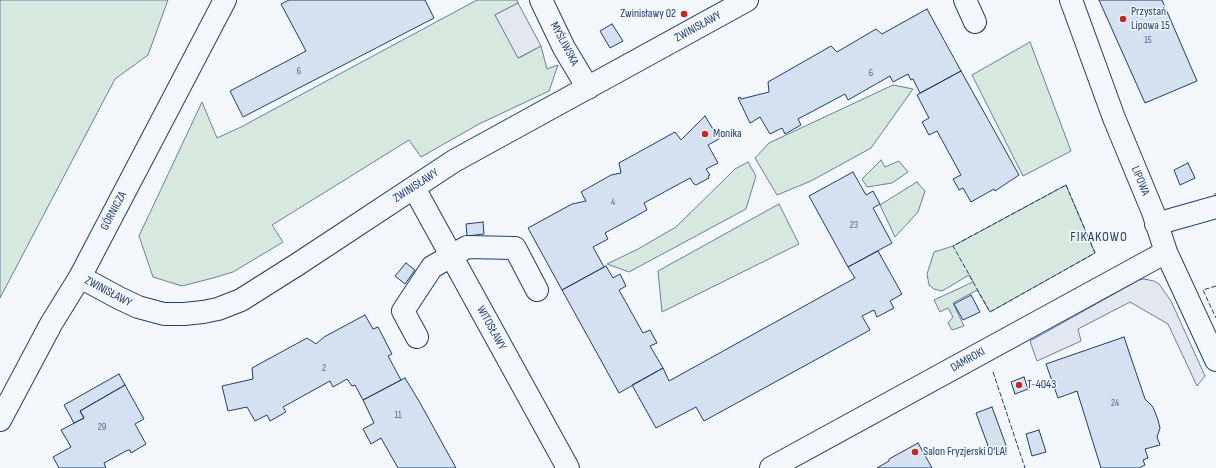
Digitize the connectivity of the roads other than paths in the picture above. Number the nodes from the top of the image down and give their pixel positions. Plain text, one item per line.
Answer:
1 (225, 0) edge
2 (541, 0) edge
3 (747, 0) edge
4 (965, 0) edge
5 (1071, 0) edge
6 (975, 22) dead end
7 (588, 88) junction
8 (414, 188) junction
9 (1216, 207) edge
10 (1156, 224) junction
11 (1166, 252) junction
12 (451, 255) junction
13 (80, 276) junction
14 (537, 290) dead end
15 (417, 337) dead end
16 (1216, 360) edge
17 (0, 420) edge
18 (568, 468) edge
19 (771, 468) edge

1 - 13 street, GÓRNICZA
2 - 7 street, MYŚLIWSKA
3 - 7 street, ZWINISŁAWY
4 - 6 street
5 - 10 street, LIPOWA
7 - 8 street, ZWINISŁAWY
8 - 12 street, WITOSŁAWY
8 - 13 street, ZWINISŁAWY
9 - 10 street
10 - 11 street, LIPOWA
11 - 16 street, LIPOWA
11 - 19 street, DAMROKI
12 - 14 street
12 - 15 street
12 - 18 street, WITOSŁAWY
13 - 17 street, GÓRNICZA

